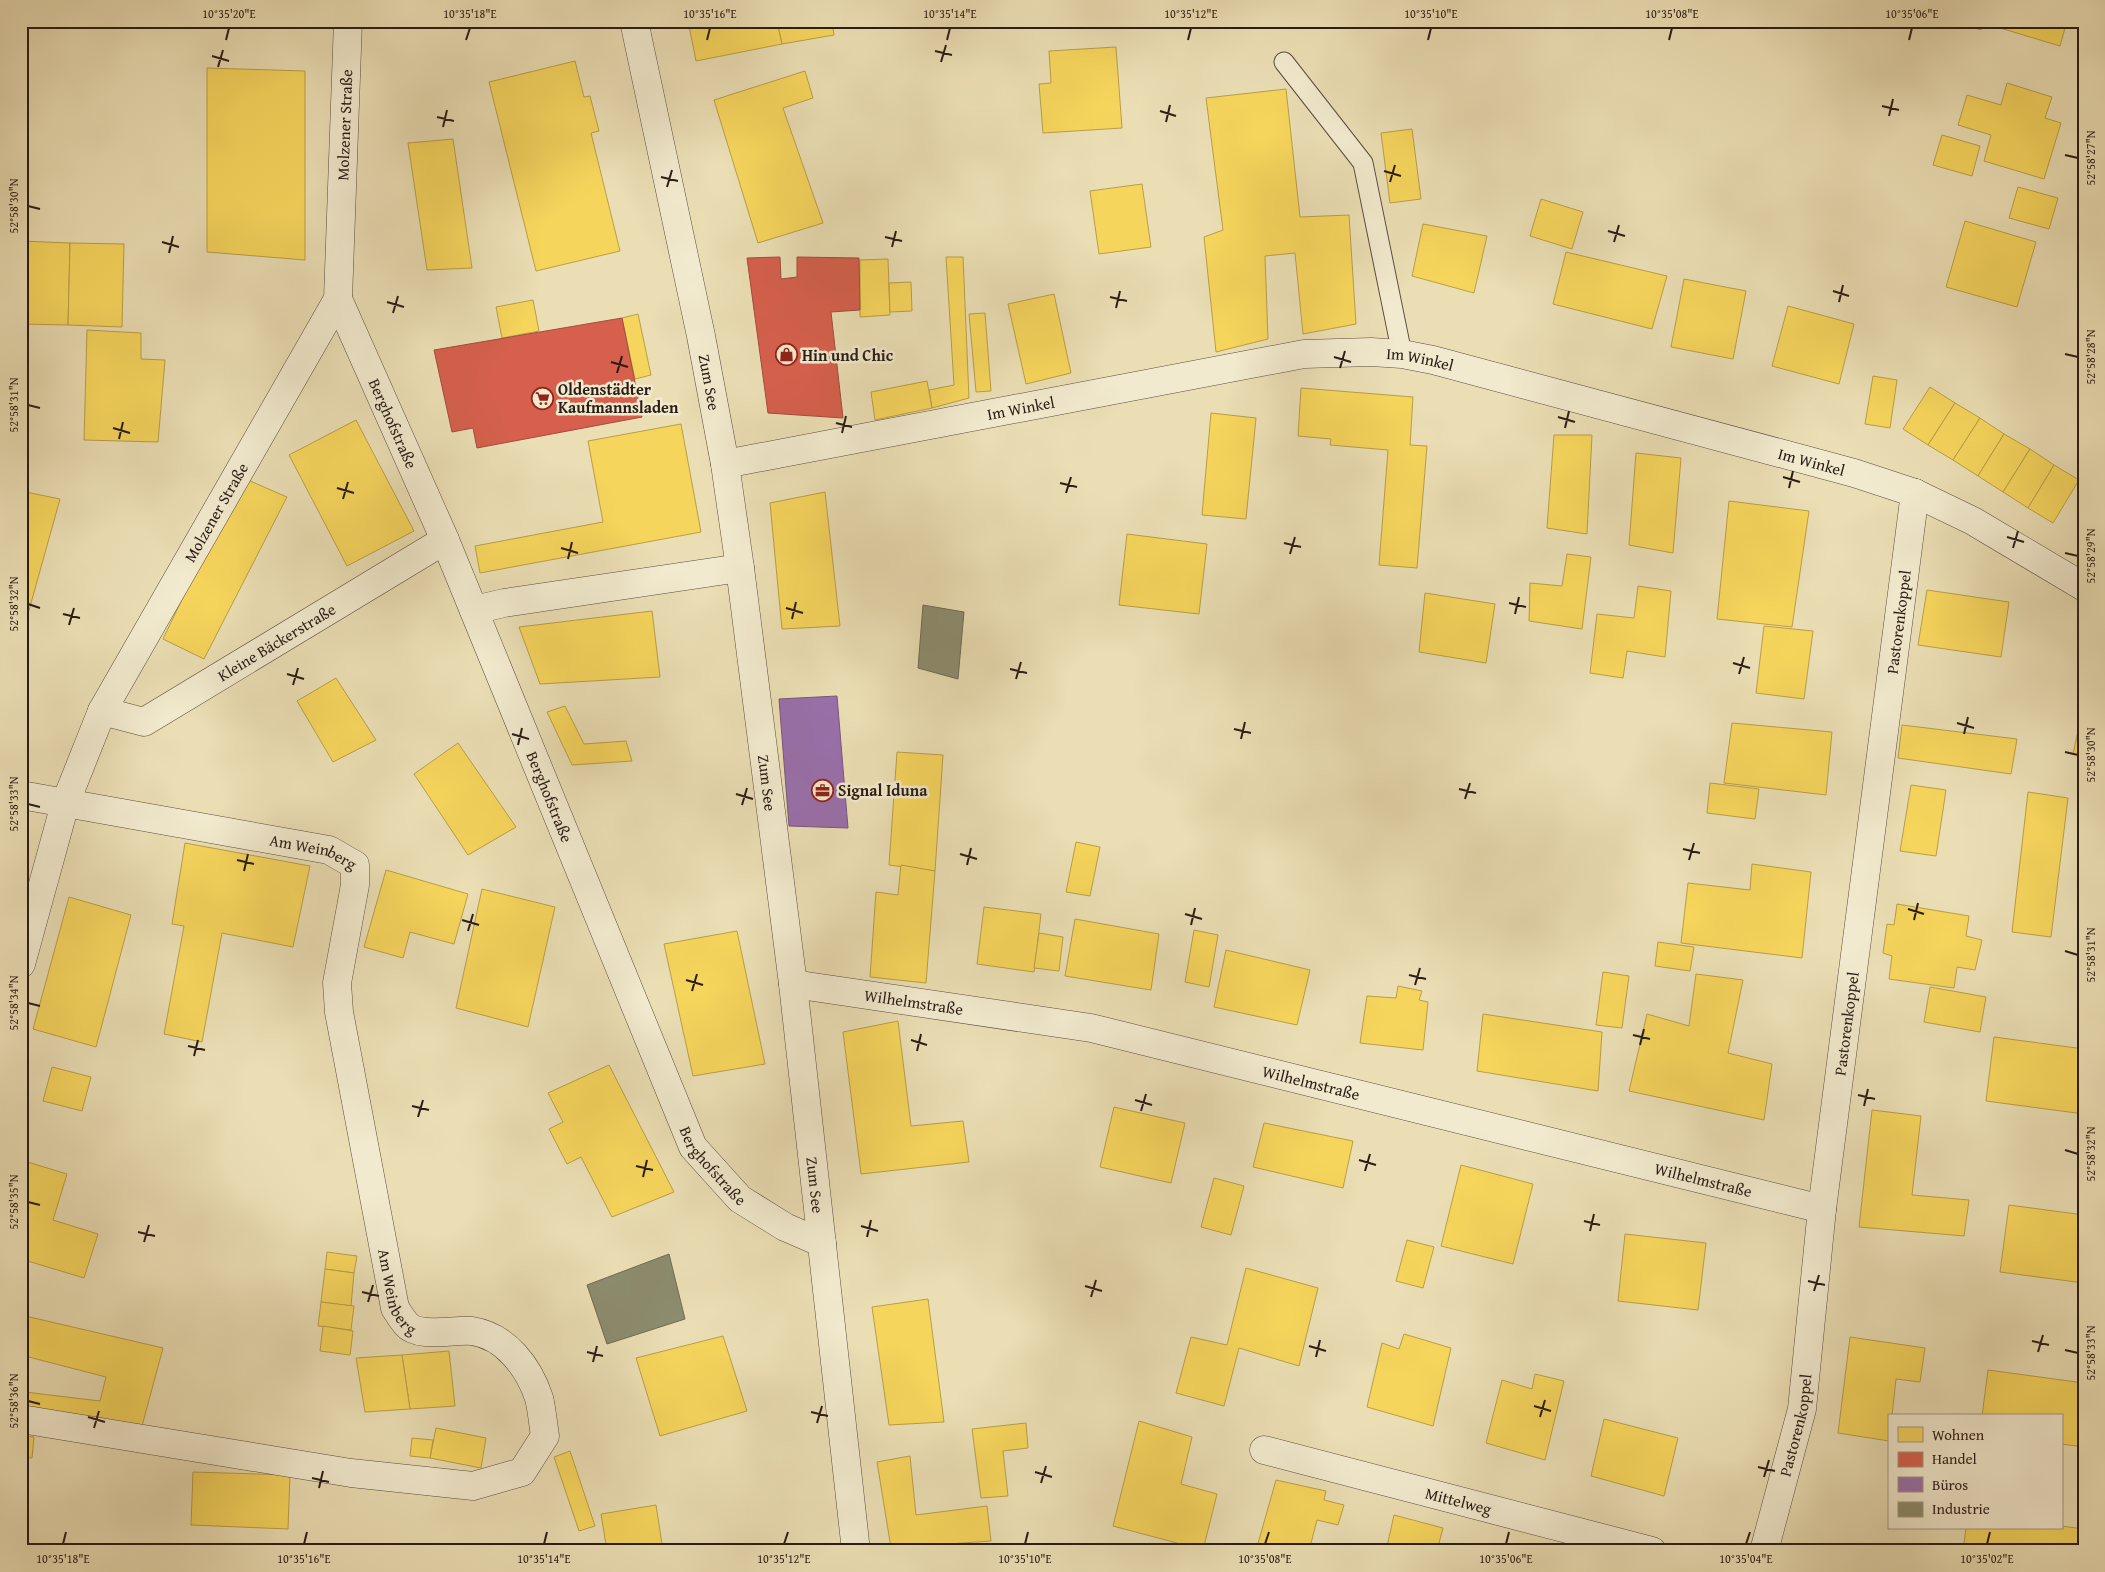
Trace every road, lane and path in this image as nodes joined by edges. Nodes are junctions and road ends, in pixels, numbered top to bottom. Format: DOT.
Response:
graph roads {
  1 [pos="348,21"];
  2 [pos="634,21"];
  3 [pos="1284,62"];
  4 [pos="338,299"];
  5 [pos="1402,354"];
  6 [pos="725,464"];
  7 [pos="1915,493"];
  8 [pos="445,540"];
  9 [pos="740,568"];
  10 [pos="2084,587"];
  11 [pos="474,610"];
  12 [pos="102,711"];
  13 [pos="21,795"];
  14 [pos="65,804"];
  15 [pos="21,964"];
  16 [pos="793,984"];
  17 [pos="1822,1209"];
  18 [pos="822,1244"];
  19 [pos="21,1419"];
  20 [pos="1264,1450"];
  21 [pos="856,1551"];
  22 [pos="1652,1551"];
  23 [pos="1764,1551"];
  1 -- 4 [label="street, Molzener Straße"];
  2 -- 6 [label="street, Zum See"];
  3 -- 5 [label="lane"];
  4 -- 8 [label="street, Berghofstraße"];
  4 -- 12 [label="street, Molzener Straße"];
  5 -- 6 [label="street, Im Winkel"];
  5 -- 7 [label="street, Im Winkel"];
  6 -- 9 [label="street, Zum See"];
  7 -- 10 [label="street, Im Winkel"];
  7 -- 17 [label="street, Pastorenkoppel"];
  8 -- 11 [label="street, Berghofstraße"];
  8 -- 12 [label="street, Kleine Bäckerstraße"];
  9 -- 11 [label="street"];
  9 -- 16 [label="street, Zum See"];
  11 -- 18 [label="street, Berghofstraße"];
  12 -- 14 [label="street, Molzener Straße"];
  13 -- 14 [label="street"];
  14 -- 15 [label="street, Molzener Straße"];
  14 -- 19 [label="street, Am Weinberg"];
  16 -- 17 [label="street, Wilhelmstraße"];
  16 -- 18 [label="street, Zum See"];
  17 -- 23 [label="street, Pastorenkoppel"];
  18 -- 21 [label="street, Zum See"];
  20 -- 22 [label="street, Mittelweg"];
}
